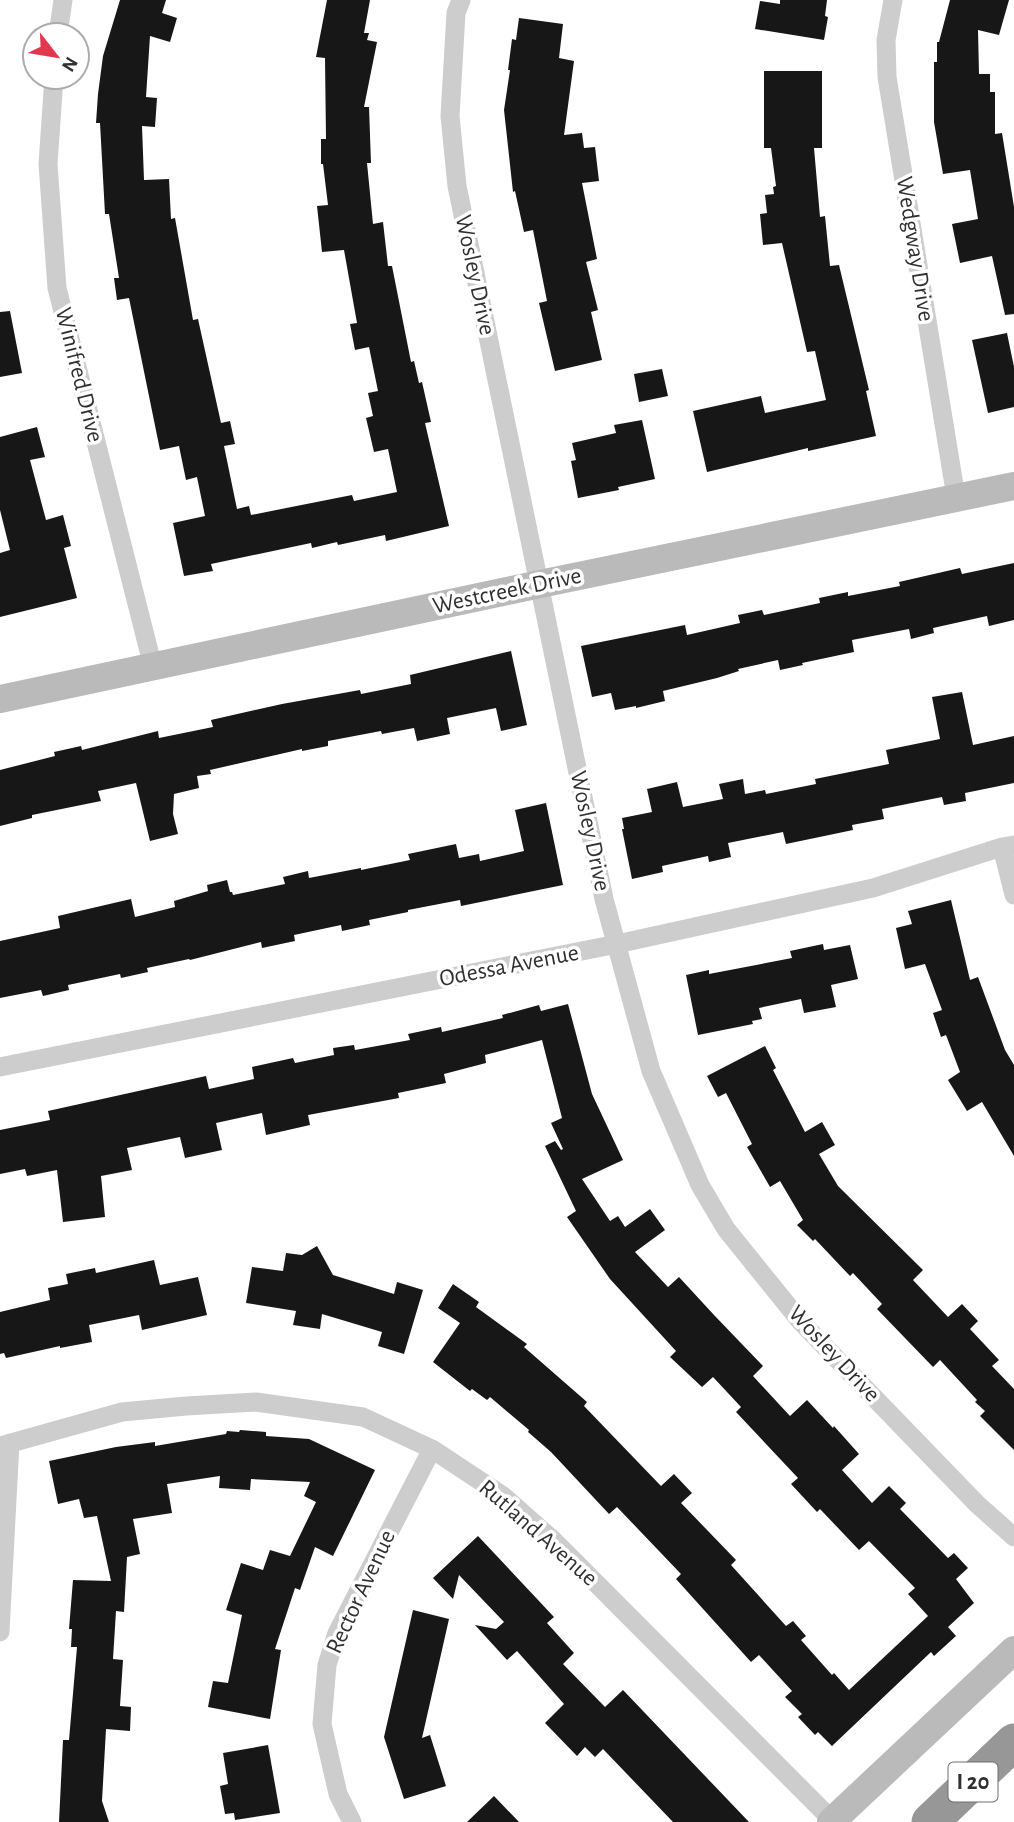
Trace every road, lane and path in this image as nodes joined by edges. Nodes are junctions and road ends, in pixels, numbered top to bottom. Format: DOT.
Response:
graph roads {
  1 [pos="64,0"];
  2 [pos="461,0"];
  3 [pos="893,0"];
  4 [pos="60,21"];
  5 [pos="53,91"];
  6 [pos="1014,486"];
  7 [pos="956,497"];
  8 [pos="540,584"];
  9 [pos="153,667"];
  10 [pos="0,699"];
  11 [pos="1008,846"];
  12 [pos="1014,895"];
  13 [pos="617,944"];
  14 [pos="0,1067"];
  15 [pos="5,1444"];
  16 [pos="432,1449"];
  17 [pos="1014,1538"];
  18 [pos="0,1632"];
  19 [pos="1014,1650"];
  20 [pos="1014,1742"];
  21 [pos="832,1821"];
  22 [pos="352,1822"];
  23 [pos="930,1822"];
  1 -- 4 [label="street"];
  2 -- 8 [label="street, Wosley Drive"];
  3 -- 7 [label="street, Wedgway Drive"];
  5 -- 9 [label="street, Winifred Drive"];
  6 -- 7 [label="street, Westcreek Drive"];
  7 -- 8 [label="street, Westcreek Drive"];
  8 -- 9 [label="street, Westcreek Drive"];
  8 -- 13 [label="street, Wosley Drive"];
  9 -- 10 [label="street, Westcreek Drive"];
  11 -- 12 [label="street"];
  11 -- 13 [label="street, Odessa Avenue"];
  13 -- 14 [label="street, Odessa Avenue"];
  13 -- 17 [label="street, Wosley Drive"];
  15 -- 16 [label="street, Rutland Avenue"];
  15 -- 18 [label="street"];
  16 -- 21 [label="street, Rutland Avenue"];
  16 -- 22 [label="street, Rector Avenue"];
  19 -- 21 [label="street"];
  20 -- 23 [label="highway, I 20"];
}
